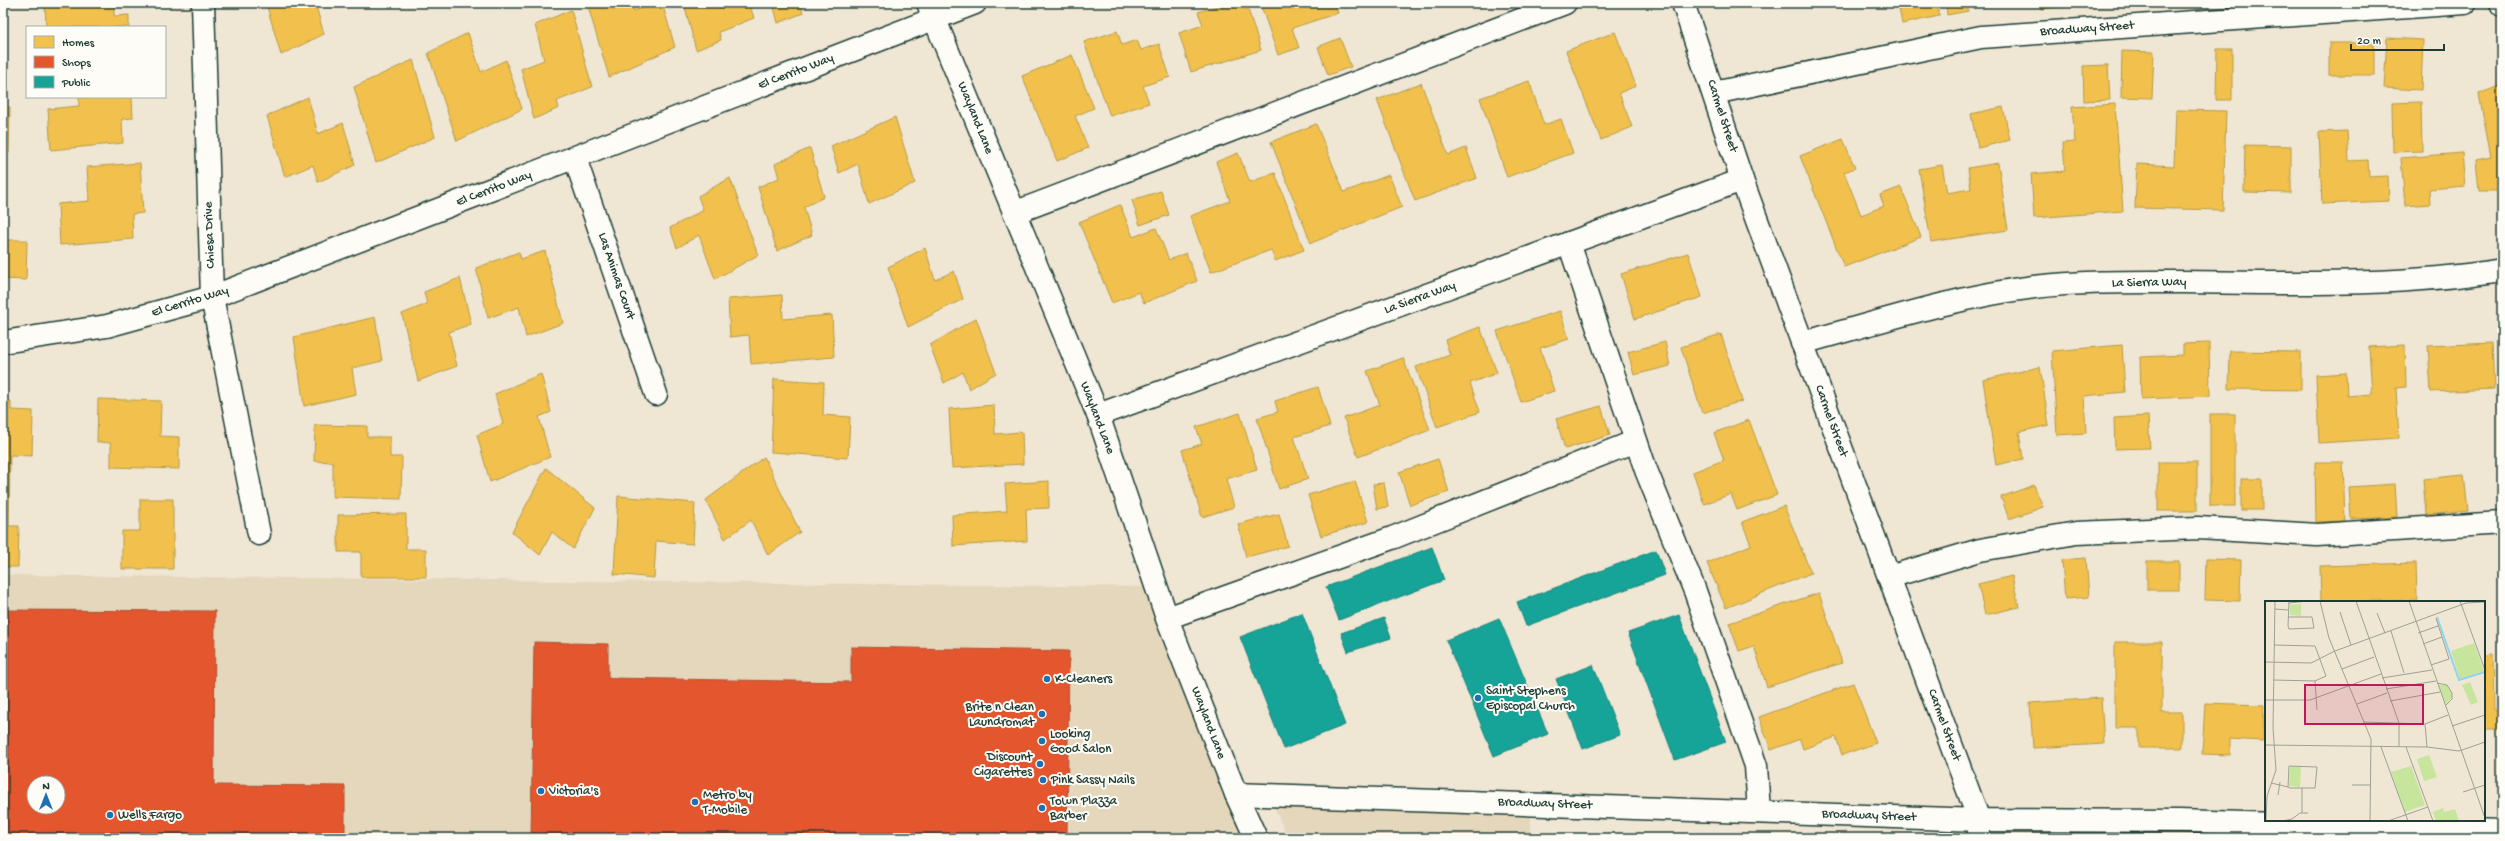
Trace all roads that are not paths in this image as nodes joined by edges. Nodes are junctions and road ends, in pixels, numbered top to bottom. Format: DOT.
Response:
graph roads {
  1 [pos="203,3"];
  2 [pos="975,3"];
  3 [pos="1565,3"];
  4 [pos="1683,3"];
  5 [pos="2466,3"];
  6 [pos="931,10"];
  7 [pos="1714,93"];
  8 [pos="575,158"];
  9 [pos="1742,180"];
  10 [pos="1014,213"];
  11 [pos="1569,243"];
  12 [pos="2502,270"];
  13 [pos="212,297"];
  14 [pos="3,342"];
  15 [pos="1802,343"];
  16 [pos="656,394"];
  17 [pos="1098,415"];
  18 [pos="1636,441"];
  19 [pos="2502,523"];
  20 [pos="259,534"];
  21 [pos="1889,577"];
  22 [pos="1167,618"];
  23 [pos="1236,794"];
  24 [pos="1759,812"];
  25 [pos="1979,829"];
  26 [pos="2502,832"];
  27 [pos="1256,838"];
  1 -- 13 [label="street, Chiesa Drive"];
  2 -- 6 [label="street, El Cerrito Way"];
  3 -- 10 [label="street"];
  4 -- 7 [label="street, Carmel Street"];
  5 -- 7 [label="street, Broadway Street"];
  6 -- 8 [label="street, El Cerrito Way"];
  6 -- 10 [label="street, Wayland Lane"];
  7 -- 9 [label="street, Carmel Street"];
  8 -- 13 [label="street, El Cerrito Way"];
  8 -- 16 [label="street, Las Animas Court"];
  9 -- 11 [label="street, La Sierra Way"];
  9 -- 15 [label="street, Carmel Street"];
  10 -- 17 [label="street, Wayland Lane"];
  11 -- 17 [label="street, La Sierra Way"];
  11 -- 18 [label="street"];
  12 -- 15 [label="street, La Sierra Way"];
  13 -- 14 [label="street, El Cerrito Way"];
  13 -- 20 [label="street, Chiesa Drive"];
  15 -- 21 [label="street, Carmel Street"];
  17 -- 22 [label="street, Wayland Lane"];
  18 -- 22 [label="street"];
  18 -- 24 [label="street"];
  19 -- 21 [label="street"];
  21 -- 25 [label="street, Carmel Street"];
  22 -- 23 [label="street, Wayland Lane"];
  23 -- 24 [label="street, Broadway Street"];
  23 -- 27 [label="street, Wayland Lane"];
  24 -- 25 [label="street, Broadway Street"];
  25 -- 26 [label="street, Broadway Street"];
}
